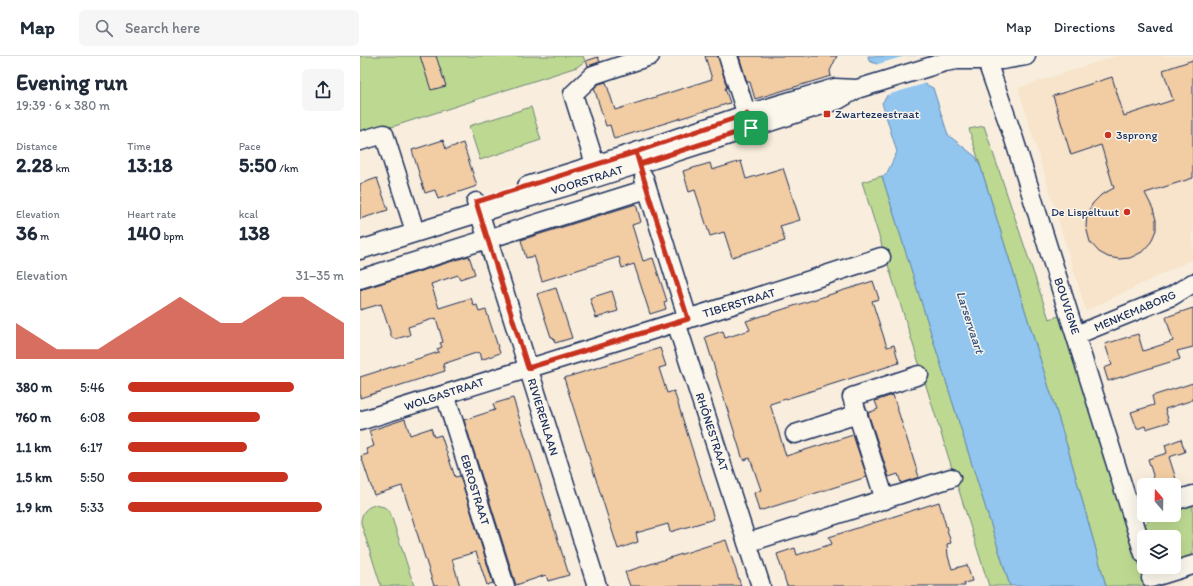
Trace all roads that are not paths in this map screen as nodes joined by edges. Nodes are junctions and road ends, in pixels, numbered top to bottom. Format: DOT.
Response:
graph roads {
  1 [pos="650,56"];
  2 [pos="728,56"];
  3 [pos="1026,56"];
  4 [pos="986,60"];
  5 [pos="749,121"];
  6 [pos="360,141"];
  7 [pos="638,158"];
  8 [pos="595,164"];
  9 [pos="647,189"];
  10 [pos="478,208"];
  11 [pos="412,222"];
  12 [pos="360,238"];
  13 [pos="488,240"];
  14 [pos="360,250"];
  15 [pos="881,257"];
  16 [pos="360,279"];
  17 [pos="1193,283"];
  18 [pos="682,320"];
  19 [pos="1076,335"];
  20 [pos="528,368"];
  21 [pos="919,375"];
  22 [pos="445,394"];
  23 [pos="858,414"];
  24 [pos="360,421"];
  25 [pos="795,434"];
  26 [pos="951,478"];
  27 [pos="1193,495"];
  28 [pos="1181,499"];
  29 [pos="885,500"];
  30 [pos="1137,509"];
  31 [pos="747,543"];
  32 [pos="1193,565"];
  33 [pos="1151,577"];
  34 [pos="505,586"];
  35 [pos="597,586"];
  36 [pos="761,586"];
  1 -- 8 [label="street"];
  2 -- 5 [label="street"];
  3 -- 4 [label="street, VOORSTRAAT"];
  4 -- 5 [label="street, VOORSTRAAT"];
  4 -- 19 [label="street, BOUVIGNE"];
  5 -- 7 [label="street, VOORSTRAAT"];
  6 -- 11 [label="street"];
  7 -- 8 [label="street, VOORSTRAAT"];
  7 -- 9 [label="street, RHÔNESTRAAT"];
  7 -- 10 [label="street, VOORSTRAAT"];
  8 -- 10 [label="street, VOORSTRAAT"];
  9 -- 13 [label="street"];
  9 -- 18 [label="street, RHÔNESTRAAT"];
  10 -- 11 [label="street, VOORSTRAAT"];
  10 -- 13 [label="street, RIVIERENLAAN"];
  10 -- 14 [label="street, VOORSTRAAT"];
  11 -- 12 [label="street, VOORSTRAAT"];
  13 -- 16 [label="street"];
  13 -- 20 [label="street, RIVIERENLAAN"];
  15 -- 18 [label="street, TIBERSTRAAT"];
  17 -- 19 [label="street, MENKEMABORG"];
  18 -- 20 [label="street, TIBERSTRAAT"];
  18 -- 31 [label="street, RHÔNESTRAAT"];
  19 -- 30 [label="street, BOUVIGNE"];
  20 -- 22 [label="street, WOLGASTRAAT"];
  20 -- 35 [label="street, RIVIERENLAAN"];
  21 -- 23 [label="street"];
  22 -- 24 [label="street, WOLGASTRAAT"];
  22 -- 34 [label="street, EBROSTRAAT"];
  23 -- 25 [label="street"];
  23 -- 29 [label="street"];
  26 -- 29 [label="street"];
  27 -- 28 [label="street"];
  29 -- 31 [label="street"];
  31 -- 36 [label="street, RHÔNESTRAAT"];
  32 -- 33 [label="street"];
}
